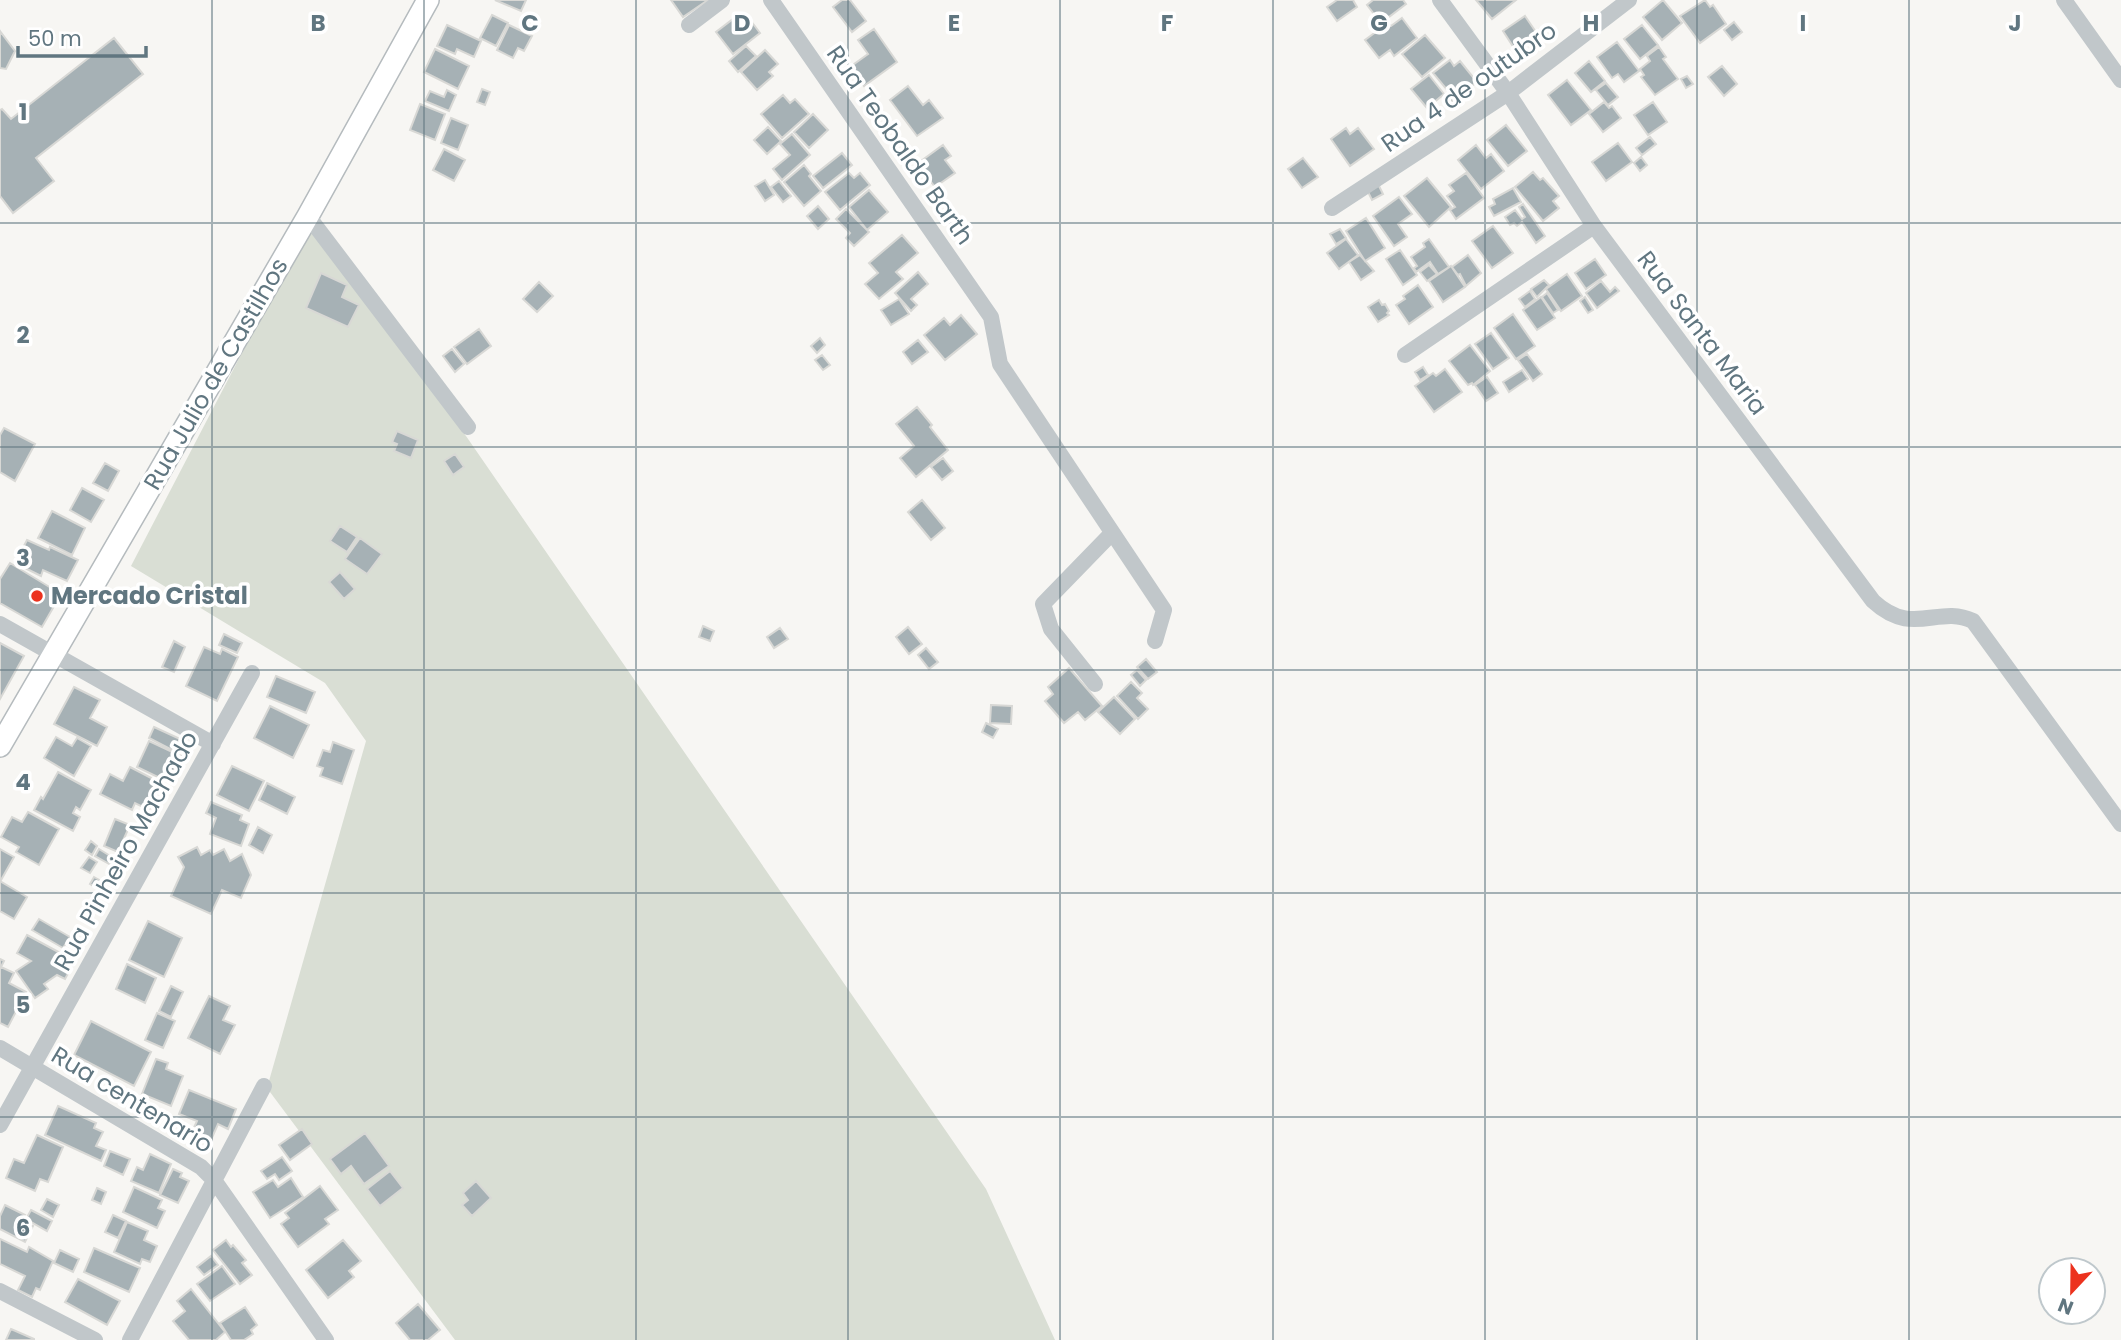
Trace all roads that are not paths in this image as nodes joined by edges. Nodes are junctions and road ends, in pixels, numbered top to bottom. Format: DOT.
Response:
graph roads {
  1 [pos="428,0"];
  2 [pos="722,0"];
  3 [pos="771,0"];
  4 [pos="1440,0"];
  5 [pos="1629,0"];
  6 [pos="2064,0"];
  7 [pos="689,25"];
  8 [pos="2121,80"];
  9 [pos="1508,93"];
  10 [pos="1332,208"];
  11 [pos="308,216"];
  12 [pos="1594,226"];
  13 [pos="1405,355"];
  14 [pos="468,427"];
  15 [pos="1112,533"];
  16 [pos="0,624"];
  17 [pos="1154,640"];
  18 [pos="54,654"];
  19 [pos="252,673"];
  20 [pos="1095,684"];
  21 [pos="213,744"];
  22 [pos="0,746"];
  23 [pos="2121,824"];
  24 [pos="0,1048"];
  25 [pos="32,1066"];
  26 [pos="264,1086"];
  27 [pos="0,1125"];
  28 [pos="214,1180"];
  29 [pos="0,1291"];
  30 [pos="95,1340"];
  31 [pos="130,1340"];
  32 [pos="326,1340"];
  1 -- 11 [label="main road, Rua Julio de Castilhos"];
  2 -- 7 [label="street"];
  3 -- 15 [label="street, Rua Teobaldo Barth"];
  4 -- 9 [label="street, Rua Santa Maria"];
  5 -- 9 [label="street, Rua 4 de outubro"];
  6 -- 8 [label="street"];
  9 -- 10 [label="street, Rua 4 de outubro"];
  9 -- 12 [label="street, Rua Santa Maria"];
  11 -- 14 [label="street"];
  11 -- 18 [label="main road, Rua Julio de Castilhos"];
  12 -- 13 [label="street"];
  12 -- 23 [label="street, Rua Santa Maria"];
  15 -- 17 [label="street"];
  15 -- 20 [label="street"];
  16 -- 18 [label="street"];
  18 -- 21 [label="street"];
  18 -- 22 [label="main road, Rua Julio de Castilhos"];
  19 -- 21 [label="street, Rua Pinheiro Machado"];
  21 -- 25 [label="street, Rua Pinheiro Machado"];
  24 -- 25 [label="street, Rua centenario"];
  25 -- 27 [label="street, Rua Pinheiro Machado"];
  25 -- 28 [label="street, Rua centenario"];
  26 -- 28 [label="street"];
  28 -- 31 [label="street"];
  28 -- 32 [label="street, Rua centenario"];
  29 -- 30 [label="street"];
}
